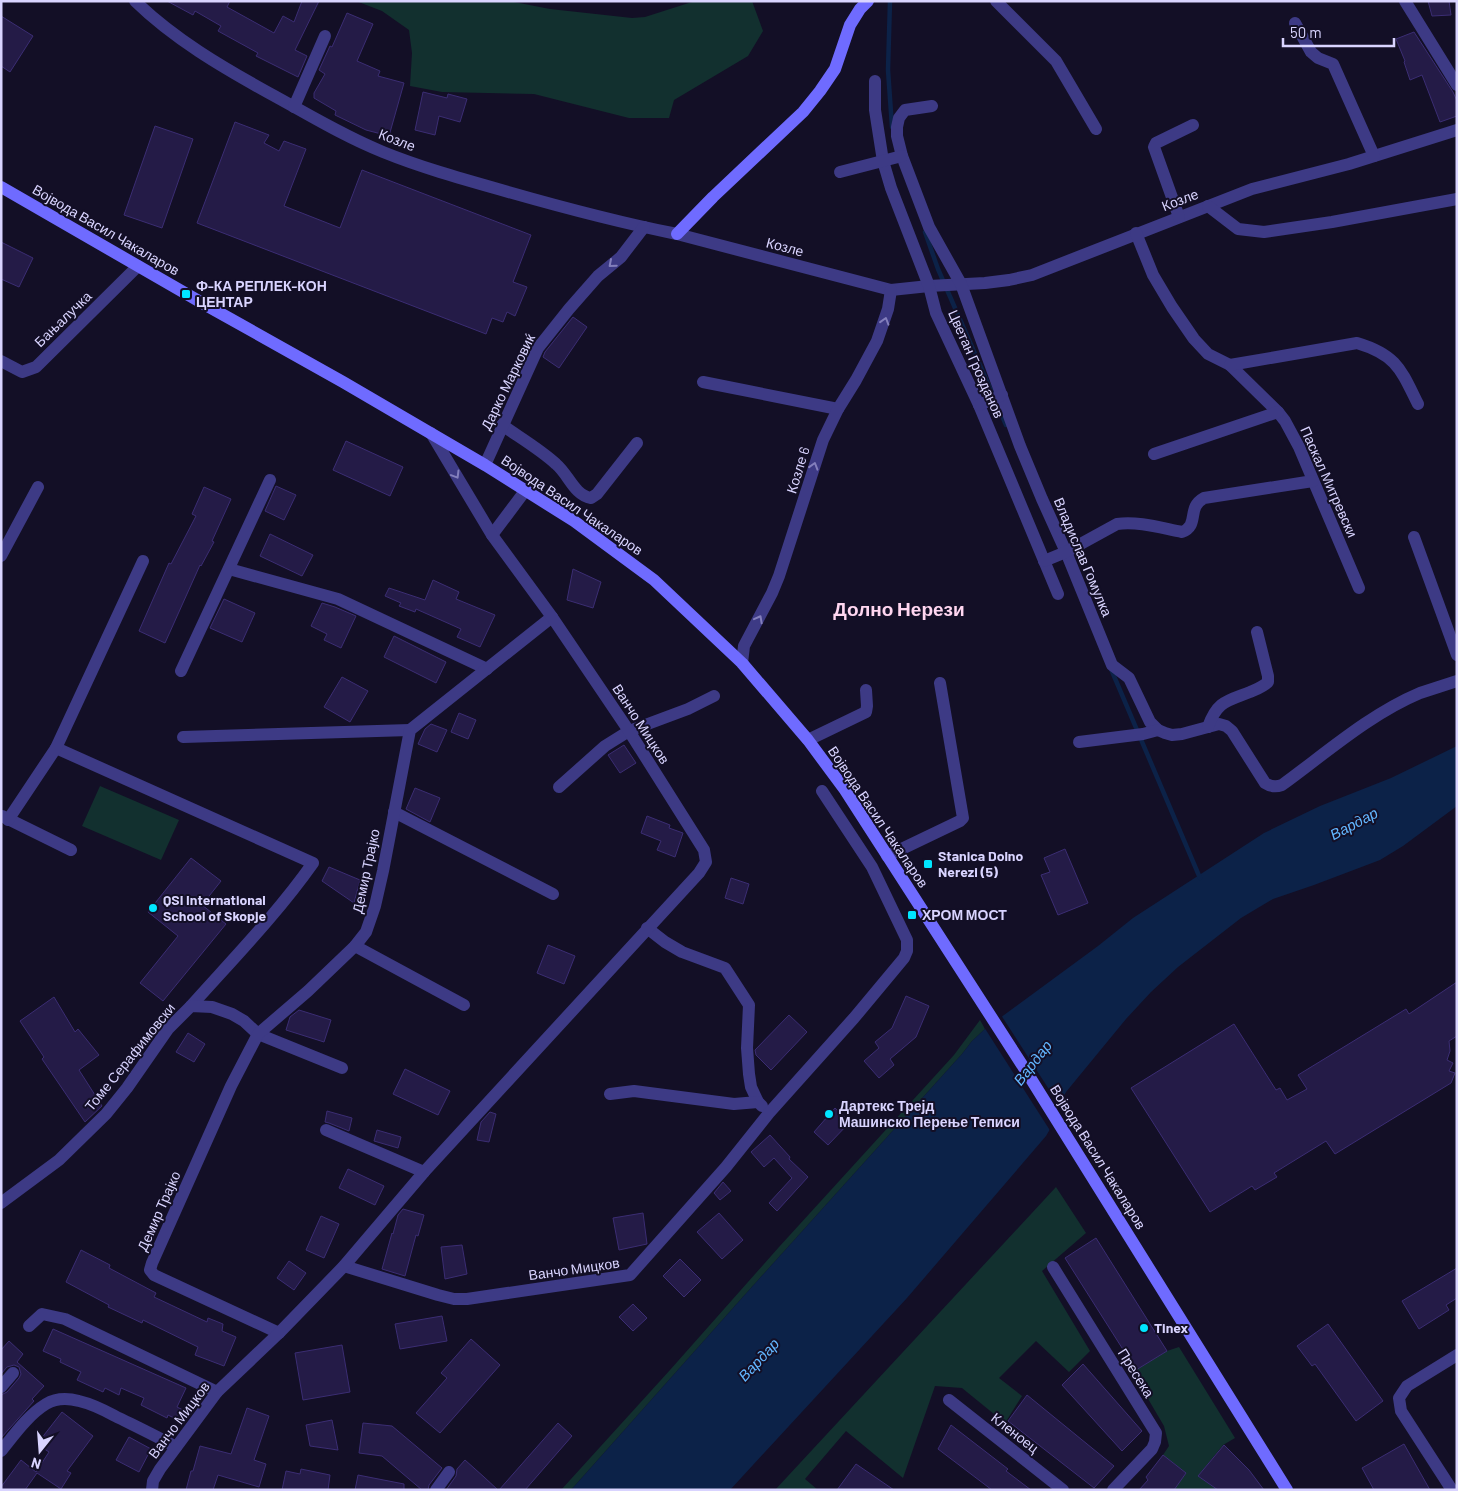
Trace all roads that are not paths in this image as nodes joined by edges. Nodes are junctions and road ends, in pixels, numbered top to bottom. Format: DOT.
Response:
graph roads {
  1 [pos="135,1"];
  2 [pos="868,1"];
  3 [pos="996,1"];
  4 [pos="1405,1"];
  5 [pos="1295,23"];
  6 [pos="325,36"];
  7 [pos="875,81"];
  8 [pos="1457,86"];
  9 [pos="294,106"];
  10 [pos="932,106"];
  11 [pos="1193,125"];
  12 [pos="1096,129"];
  13 [pos="1457,130"];
  14 [pos="902,156"];
  15 [pos="1374,156"];
  16 [pos="883,161"];
  17 [pos="840,172"];
  18 [pos="1,188"];
  19 [pos="1457,199"];
  20 [pos="1208,206"];
  21 [pos="1179,217"];
  22 [pos="644,227"];
  23 [pos="1136,233"];
  24 [pos="678,234"];
  25 [pos="138,266"];
  26 [pos="961,284"];
  27 [pos="929,286"];
  28 [pos="891,290"];
  29 [pos="1,362"];
  30 [pos="1230,365"];
  31 [pos="703,382"];
  32 [pos="1002,395"];
  33 [pos="1418,404"];
  34 [pos="979,405"];
  35 [pos="838,408"];
  36 [pos="1278,412"];
  37 [pos="502,425"];
  38 [pos="430,433"];
  39 [pos="636,443"];
  40 [pos="1154,454"];
  41 [pos="485,465"];
  42 [pos="270,480"];
  43 [pos="1313,481"];
  44 [pos="38,487"];
  45 [pos="525,491"];
  46 [pos="492,535"];
  47 [pos="1414,537"];
  48 [pos="1066,552"];
  49 [pos="1,556"];
  50 [pos="143,561"];
  51 [pos="1044,561"];
  52 [pos="229,569"];
  53 [pos="1359,588"];
  54 [pos="1058,594"];
  55 [pos="552,617"];
  56 [pos="1257,632"];
  57 [pos="1457,655"];
  58 [pos="742,663"];
  59 [pos="487,669"];
  60 [pos="181,671"];
  61 [pos="1457,681"];
  62 [pos="940,683"];
  63 [pos="866,690"];
  64 [pos="714,696"];
  65 [pos="1208,726"];
  66 [pos="410,730"];
  67 [pos="1158,730"];
  68 [pos="629,731"];
  69 [pos="182,737"];
  70 [pos="808,740"];
  71 [pos="1079,742"];
  72 [pos="56,748"];
  73 [pos="560,787"];
  74 [pos="822,792"];
  75 [pos="394,812"];
  76 [pos="5,818"];
  77 [pos="71,850"];
  78 [pos="887,856"];
  79 [pos="552,894"];
  80 [pos="647,928"];
  81 [pos="355,946"];
  82 [pos="464,1005"];
  83 [pos="191,1006"];
  84 [pos="258,1034"];
  85 [pos="342,1068"];
  86 [pos="610,1094"];
  87 [pos="758,1102"];
  88 [pos="769,1113"];
  89 [pos="326,1130"];
  90 [pos="424,1172"];
  91 [pos="1,1203"];
  92 [pos="344,1266"];
  93 [pos="1053,1267"];
  94 [pos="29,1326"];
  95 [pos="279,1333"];
  96 [pos="1457,1355"];
  97 [pos="13,1373"];
  98 [pos="1,1387"];
  99 [pos="217,1392"];
  100 [pos="949,1400"];
  101 [pos="176,1447"];
  102 [pos="1,1451"];
  103 [pos="449,1472"];
  104 [pos="152,1490"];
  105 [pos="436,1490"];
  106 [pos="1063,1490"];
  107 [pos="1114,1490"];
  108 [pos="1287,1490"];
  109 [pos="1452,1490"];
  1 -- 9 [label="street, Козле"];
  2 -- 24 [label="street"];
  3 -- 12 [label="street"];
  4 -- 8 [label="street"];
  5 -- 15 [label="street"];
  6 -- 9 [label="street"];
  7 -- 16 [label="street, Цветан Грозданов"];
  9 -- 22 [label="street, Козле"];
  10 -- 14 [label="street, Владислав Гомулка"];
  11 -- 21 [label="street"];
  13 -- 15 [label="street, Козле"];
  14 -- 16 [label="street"];
  14 -- 26 [label="street, Владислав Гомулка"];
  15 -- 20 [label="street, Козле"];
  16 -- 17 [label="street"];
  16 -- 27 [label="street, Цветан Грозданов"];
  18 -- 25 [label="street, Војвода Васил Чакаларов"];
  19 -- 20 [label="street"];
  20 -- 21 [label="street, Козле"];
  21 -- 23 [label="street, Козле"];
  22 -- 24 [label="street, Козле"];
  22 -- 37 [label="street, Дарко Марковиќ, one-way"];
  23 -- 26 [label="street, Козле"];
  23 -- 30 [label="street, Паскал Митревски"];
  24 -- 28 [label="street, Козле"];
  25 -- 29 [label="street, Бањалучка"];
  25 -- 38 [label="street, Војвода Васил Чакаларов"];
  26 -- 27 [label="street, Козле"];
  26 -- 32 [label="street, Владислав Гомулка"];
  27 -- 28 [label="street, Козле"];
  27 -- 34 [label="street, Цветан Грозданов"];
  35 -- 28 [label="street, Козле 6, one-way"];
  30 -- 33 [label="street"];
  30 -- 36 [label="street, Паскал Митревски"];
  31 -- 35 [label="street"];
  32 -- 34 [label="street"];
  32 -- 48 [label="street, Владислав Гомулка"];
  34 -- 51 [label="street, Цветан Грозданов"];
  58 -- 35 [label="street, Козле 6, one-way"];
  36 -- 40 [label="street"];
  36 -- 43 [label="street, Паскал Митревски"];
  37 -- 39 [label="street"];
  37 -- 41 [label="street, Дарко Марковиќ"];
  38 -- 41 [label="street, Војвода Васил Чакаларов"];
  38 -- 46 [label="street, Ванчо Мицков, one-way"];
  41 -- 45 [label="street, Војвода Васил Чакаларов"];
  42 -- 52 [label="street"];
  43 -- 48 [label="street"];
  43 -- 53 [label="street, Паскал Митревски"];
  44 -- 49 [label="street"];
  45 -- 46 [label="street"];
  45 -- 58 [label="street, Војвода Васил Чакаларов"];
  46 -- 55 [label="street, Ванчо Мицков"];
  47 -- 57 [label="street"];
  48 -- 51 [label="street"];
  48 -- 67 [label="street, Владислав Гомулка"];
  50 -- 72 [label="street"];
  51 -- 54 [label="street, Цветан Грозданов"];
  52 -- 59 [label="street"];
  52 -- 60 [label="street"];
  55 -- 59 [label="street"];
  55 -- 68 [label="street, Ванчо Мицков"];
  56 -- 65 [label="street"];
  58 -- 70 [label="street, Војвода Васил Чакаларов"];
  59 -- 66 [label="street"];
  61 -- 65 [label="street"];
  62 -- 78 [label="street"];
  63 -- 70 [label="street"];
  64 -- 68 [label="street"];
  65 -- 67 [label="street"];
  66 -- 69 [label="street"];
  66 -- 75 [label="street, Демир Трајко"];
  67 -- 71 [label="street"];
  68 -- 73 [label="street"];
  68 -- 80 [label="street, Ванчо Мицков"];
  70 -- 78 [label="street, Војвода Васил Чакаларов"];
  72 -- 76 [label="street"];
  72 -- 83 [label="street, Томе Серафимовски"];
  74 -- 88 [label="street, Ванчо Мицков"];
  75 -- 79 [label="street"];
  75 -- 81 [label="street, Демир Трајко"];
  76 -- 77 [label="street"];
  78 -- 108 [label="street, Војвода Васил Чакаларов"];
  80 -- 87 [label="street"];
  80 -- 90 [label="street, Ванчо Мицков"];
  81 -- 82 [label="street"];
  81 -- 84 [label="street, Демир Трајко"];
  83 -- 84 [label="street, Томе Серафимовски"];
  83 -- 91 [label="street, Томе Серафимовски"];
  84 -- 85 [label="street"];
  84 -- 95 [label="street, Демир Трајко"];
  86 -- 87 [label="street"];
  87 -- 88 [label="street"];
  88 -- 92 [label="street, Ванчо Мицков"];
  89 -- 90 [label="street"];
  90 -- 92 [label="street, Ванчо Мицков"];
  92 -- 95 [label="street, Ванчо Мицков"];
  93 -- 107 [label="street, Пресека"];
  94 -- 99 [label="street"];
  95 -- 99 [label="street, Ванчо Мицков"];
  96 -- 109 [label="street"];
  97 -- 98 [label="street"];
  99 -- 101 [label="street, Ванчо Мицков"];
  100 -- 106 [label="street, Кленоец"];
  101 -- 102 [label="street"];
  101 -- 104 [label="street, Ванчо Мицков"];
  103 -- 105 [label="street"];
}
